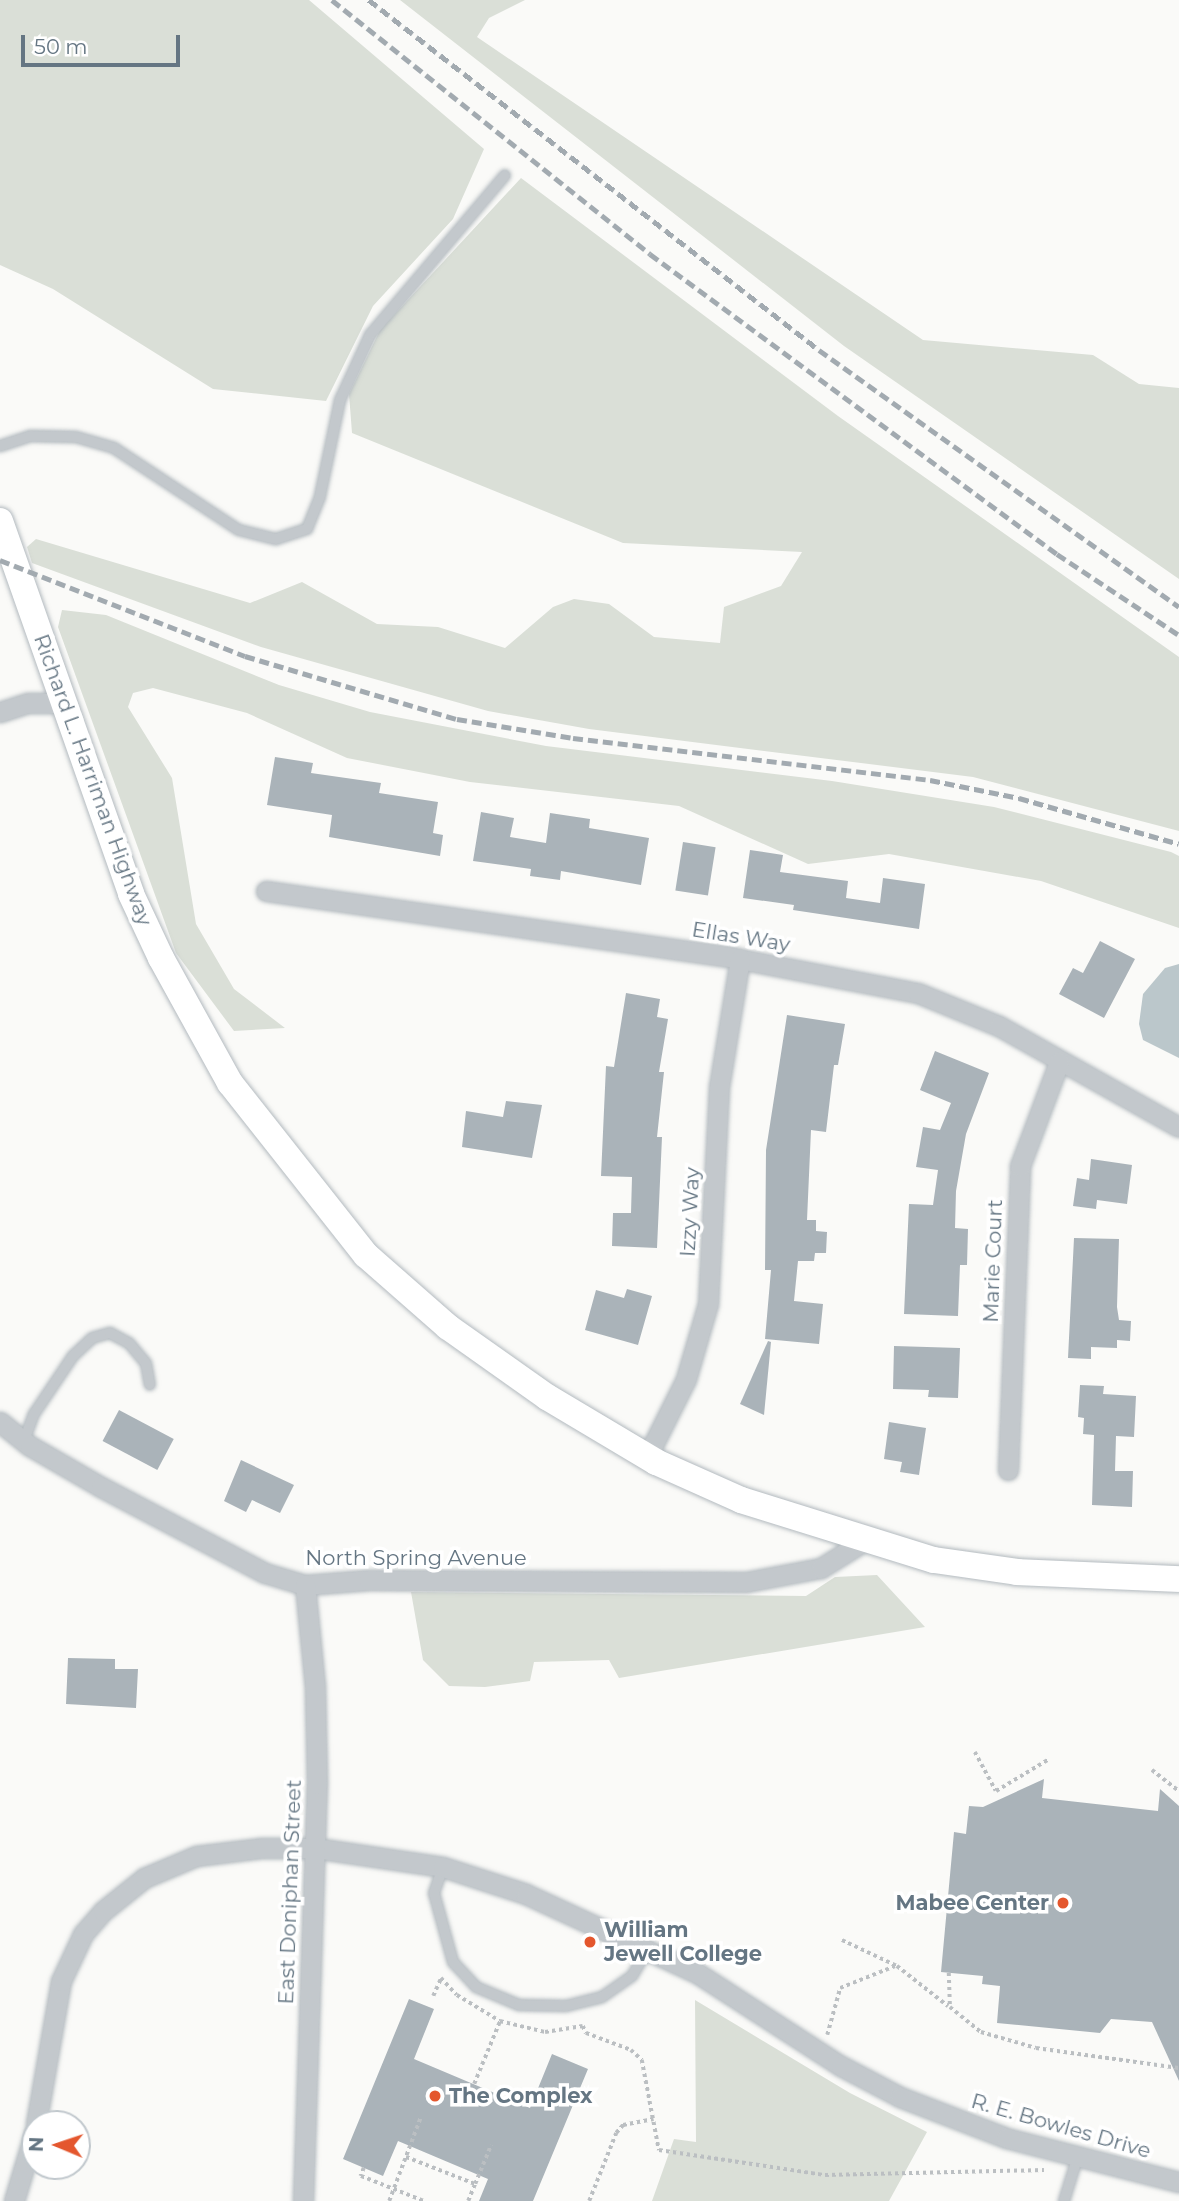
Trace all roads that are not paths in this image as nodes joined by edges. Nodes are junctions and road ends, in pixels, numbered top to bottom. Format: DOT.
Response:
graph roads {
  1 [pos="505,175"];
  2 [pos="0,446"];
  3 [pos="0,521"];
  4 [pos="64,703"];
  5 [pos="0,712"];
  6 [pos="266,891"];
  7 [pos="740,960"];
  8 [pos="1059,1062"];
  9 [pos="1179,1127"];
  10 [pos="150,1385"];
  11 [pos="0,1422"];
  12 [pos="24,1442"];
  13 [pos="647,1457"];
  14 [pos="1008,1470"];
  15 [pos="864,1541"];
  16 [pos="1179,1578"];
  17 [pos="305,1585"];
  18 [pos="315,1848"];
  19 [pos="443,1867"];
  20 [pos="649,1948"];
  21 [pos="38,2110"];
  22 [pos="1078,2156"];
  23 [pos="21,2178"];
  24 [pos="1179,2182"];
  25 [pos="14,2201"];
  26 [pos="303,2201"];
  27 [pos="1064,2201"];
  1 -- 2 [label="lane"];
  3 -- 4 [label="main road, Richard L. Harriman Highway"];
  4 -- 5 [label="street"];
  4 -- 13 [label="main road, Richard L. Harriman Highway"];
  6 -- 7 [label="street, Ellas Way"];
  7 -- 8 [label="street, Ellas Way"];
  7 -- 13 [label="street, Izzy Way"];
  8 -- 9 [label="street, Ellas Way"];
  8 -- 14 [label="street, Marie Court"];
  10 -- 12 [label="lane"];
  11 -- 12 [label="street, North Spring Avenue"];
  12 -- 17 [label="street, North Spring Avenue"];
  13 -- 15 [label="main road, Richard L. Harriman Highway"];
  15 -- 16 [label="main road, Richard L. Harriman Highway"];
  15 -- 17 [label="street, North Spring Avenue"];
  17 -- 18 [label="street, East Doniphan Street"];
  18 -- 19 [label="street, R. E. Bowles Drive"];
  18 -- 21 [label="street, R. E. Bowles Drive"];
  18 -- 26 [label="street, East Doniphan Street"];
  19 -- 20 [label="street, R. E. Bowles Drive"];
  19 -- 20 [label="lane"];
  20 -- 22 [label="street, R. E. Bowles Drive"];
  22 -- 24 [label="street, R. E. Bowles Drive"];
  22 -- 27 [label="lane"];
  23 -- 25 [label="street"];
}
